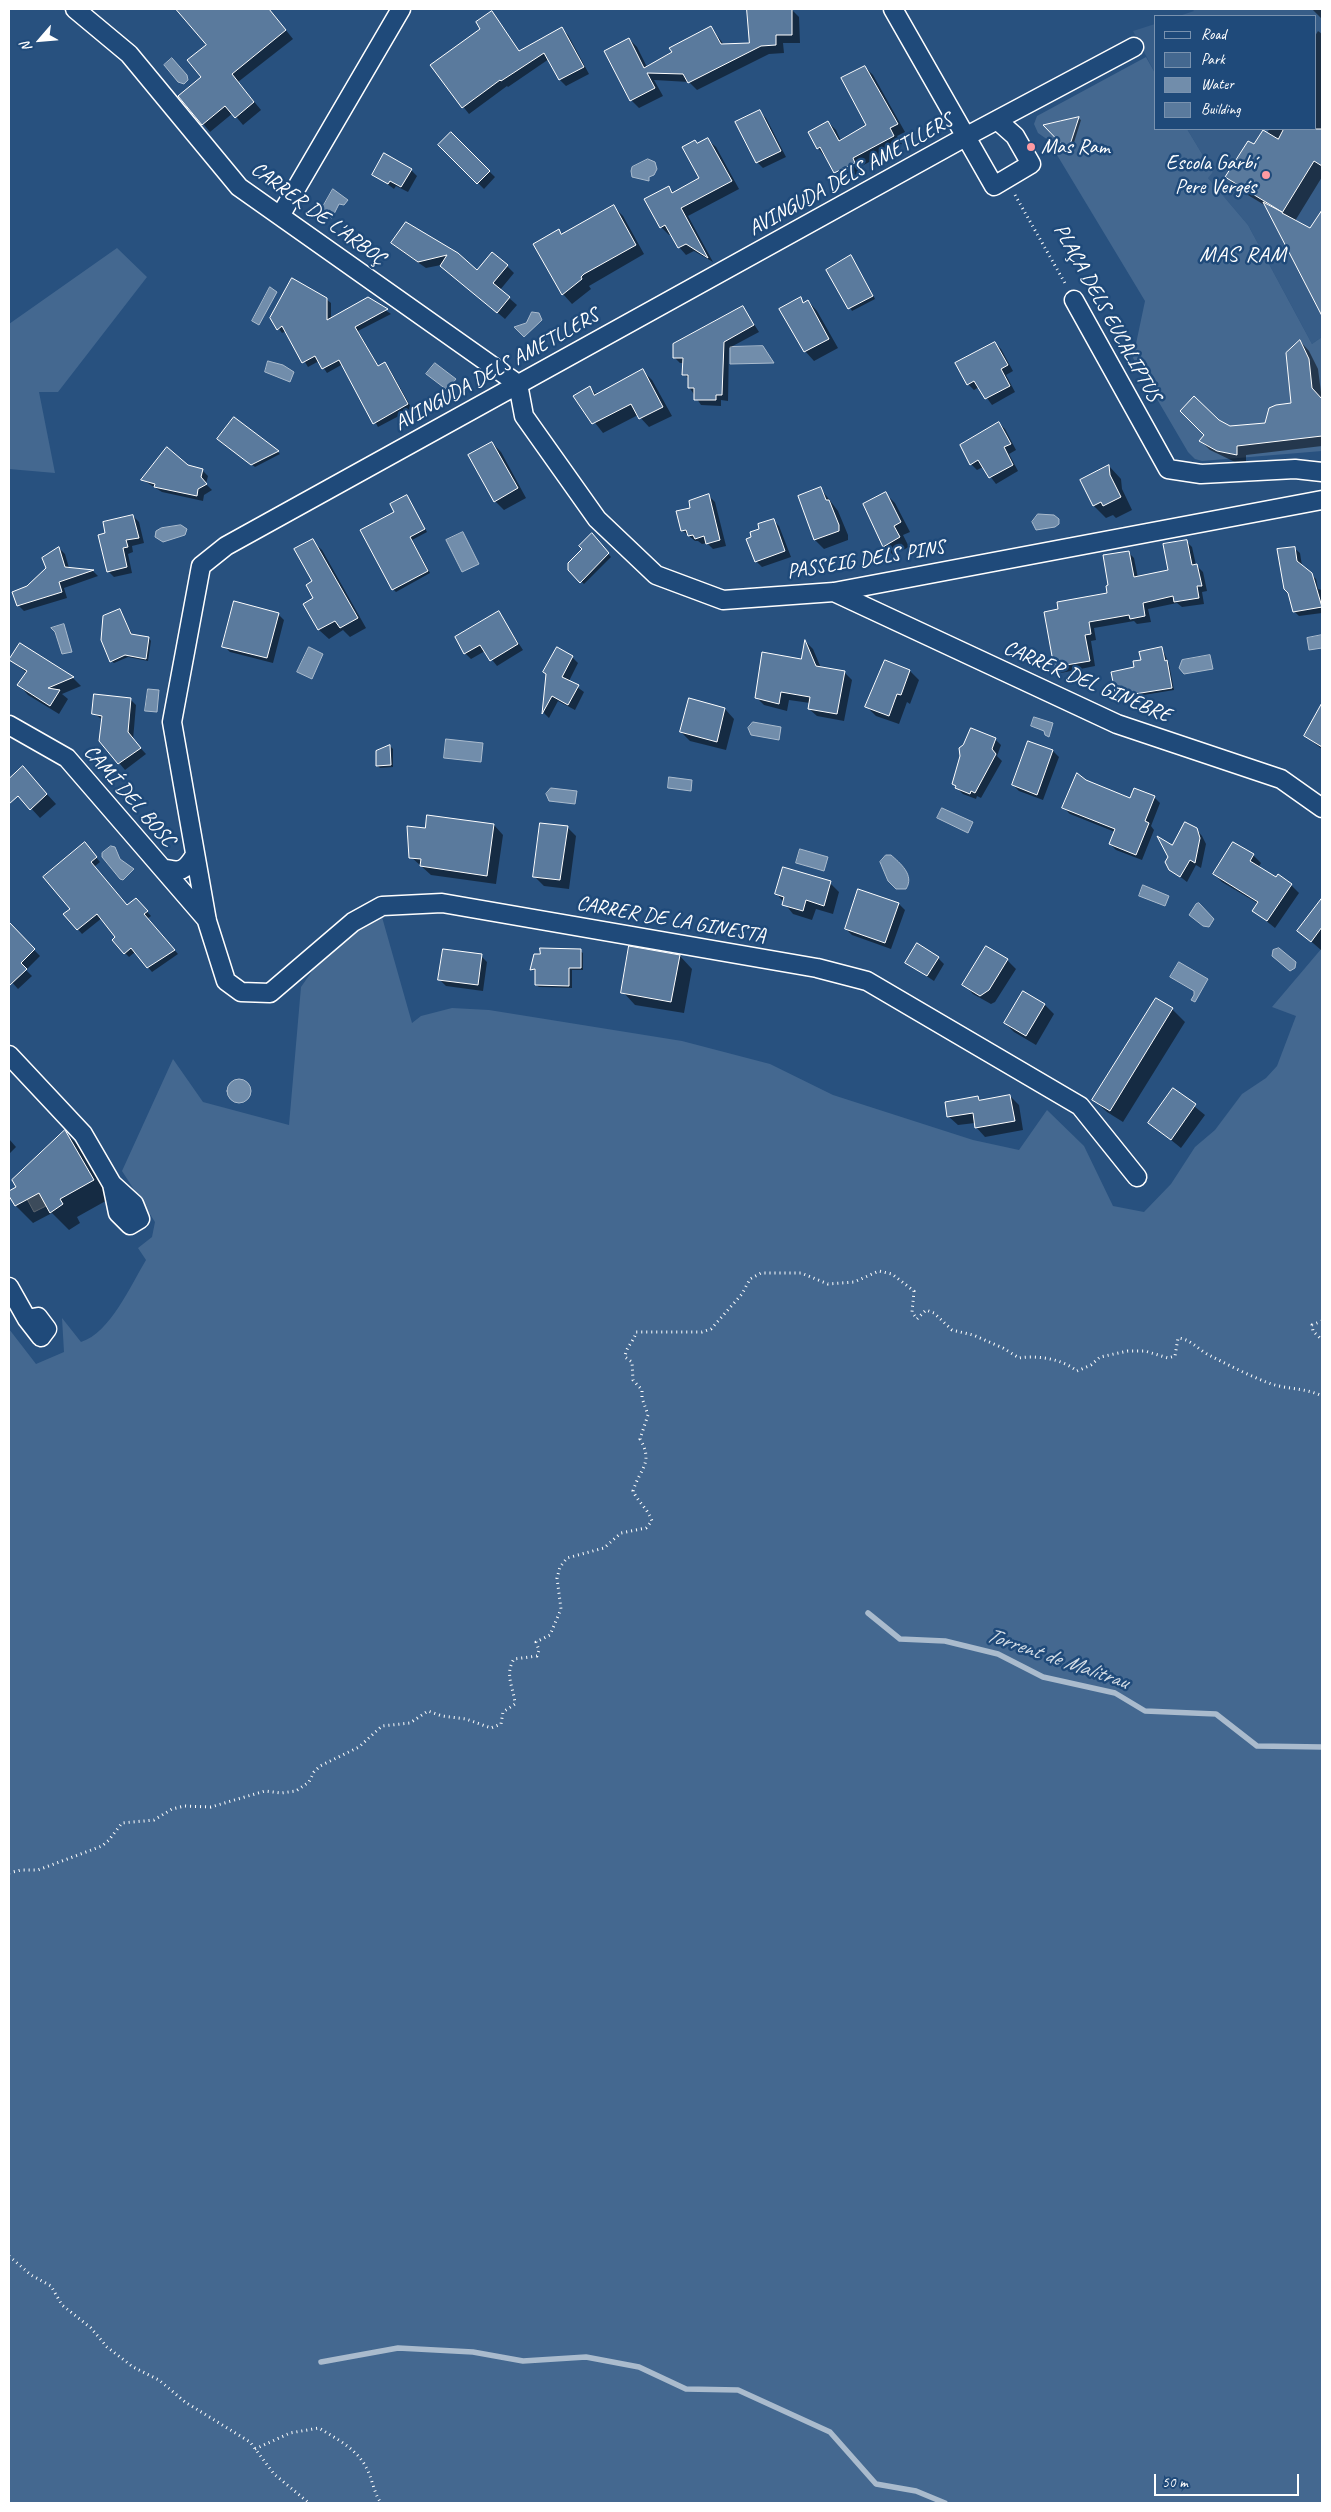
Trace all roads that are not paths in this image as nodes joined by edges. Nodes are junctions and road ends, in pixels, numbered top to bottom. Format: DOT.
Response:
graph roads {
  1 [pos="75,9"];
  2 [pos="401,9"];
  3 [pos="893,9"];
  4 [pos="1134,47"];
  5 [pos="997,120"];
  6 [pos="967,136"];
  7 [pos="280,216"];
  8 [pos="1074,300"];
  9 [pos="518,384"];
  10 [pos="1322,472"];
  11 [pos="1322,500"];
  12 [pos="834,592"];
  13 [pos="9,725"];
  14 [pos="1322,808"];
  15 [pos="196,855"];
  16 [pos="162,868"];
  17 [pos="207,921"];
  18 [pos="9,1055"];
  19 [pos="1137,1177"];
  20 [pos="112,1184"];
  21 [pos="9,1287"];
  22 [pos="27,1319"];
  1 -- 7 [label="street, CARRER DE L'ARBOÇ"];
  2 -- 7 [label="street"];
  3 -- 6 [label="street"];
  4 -- 5 [label="street, AVINGUDA DELS AMETLLERS"];
  5 -- 6 [label="street, AVINGUDA DELS AMETLLERS"];
  5 -- 6 [label="street"];
  6 -- 9 [label="street, AVINGUDA DELS AMETLLERS"];
  7 -- 9 [label="street, CARRER DE L'ARBOÇ"];
  8 -- 10 [label="street, PLAÇA DELS EUCALIPTUS"];
  9 -- 12 [label="street, PASSEIG DELS PINS"];
  9 -- 15 [label="street, AVINGUDA DELS AMETLLERS"];
  11 -- 12 [label="street, PASSEIG DELS PINS"];
  12 -- 14 [label="street, CARRER DEL GINEBRE"];
  13 -- 16 [label="street, CAMÍ DEL BOSC"];
  15 -- 16 [label="street, CAMÍ DEL BOSC"];
  15 -- 17 [label="street, AVINGUDA DELS AMETLLERS"];
  16 -- 17 [label="street, CAMÍ DEL BOSC"];
  17 -- 19 [label="street, CARRER DE LA GINESTA"];
  18 -- 20 [label="street"];
  21 -- 22 [label="street"];
}
